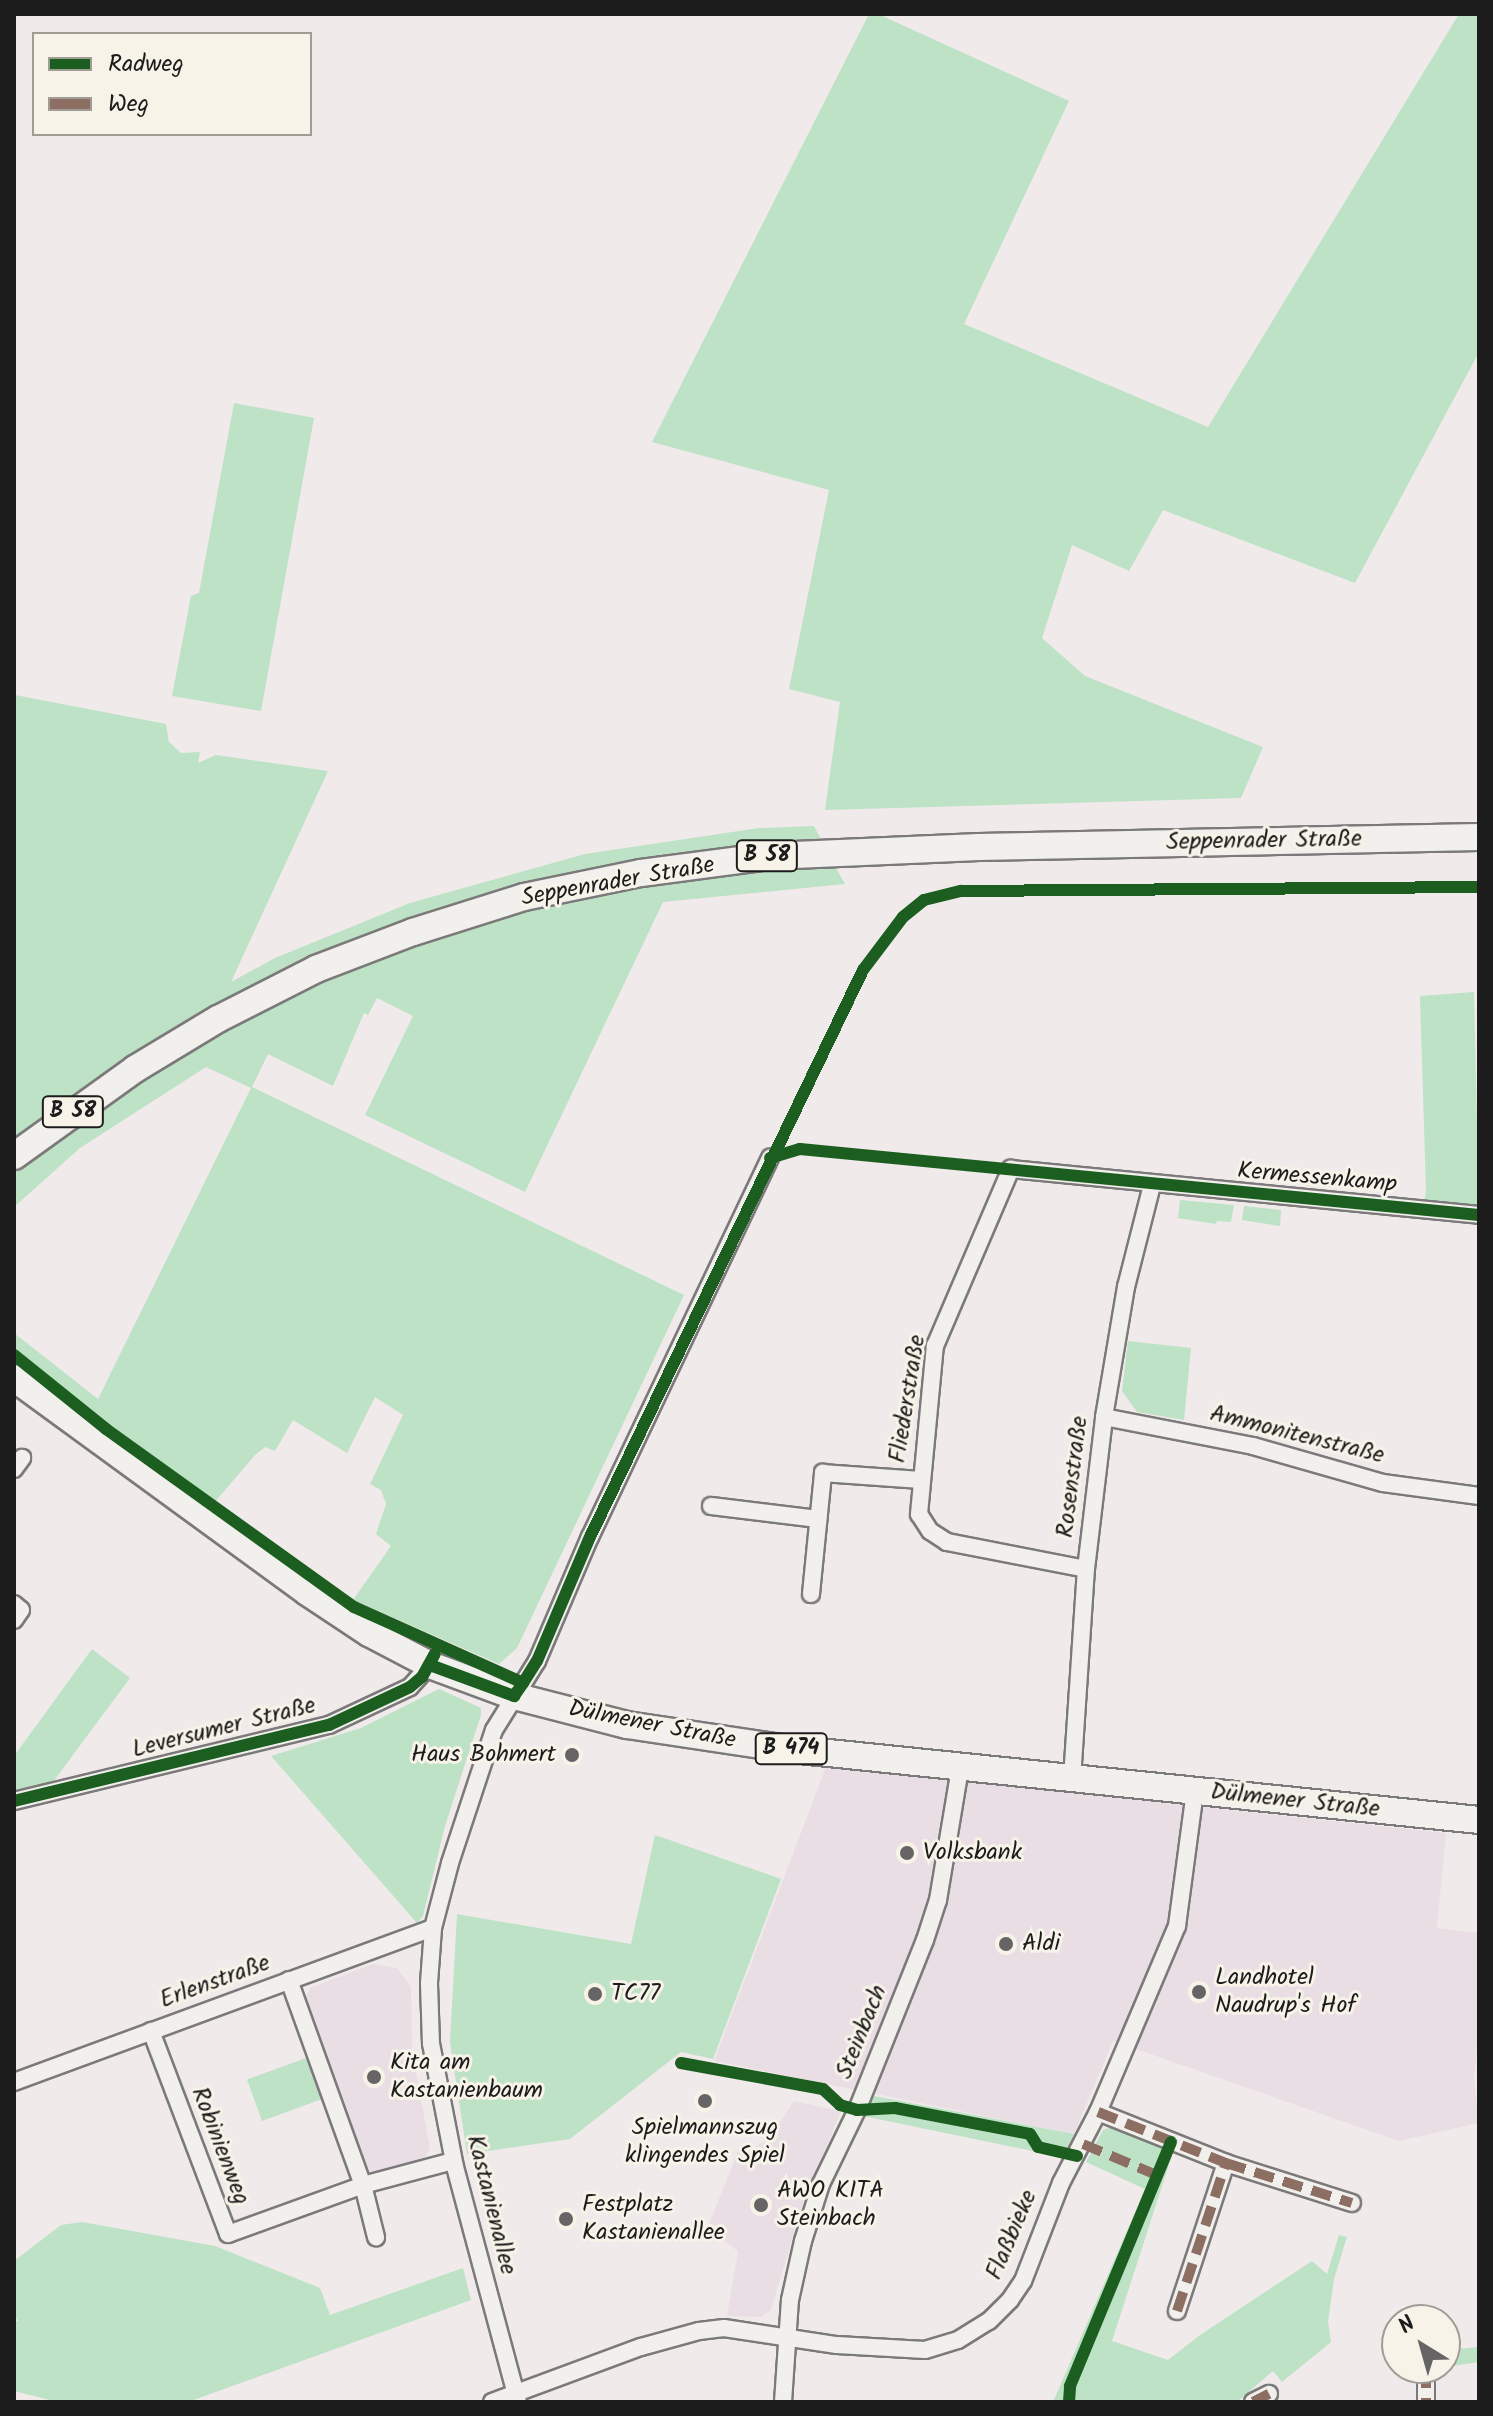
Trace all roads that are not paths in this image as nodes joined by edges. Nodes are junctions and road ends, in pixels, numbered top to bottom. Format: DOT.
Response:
graph roads {
  1 [pos="1479,837"];
  2 [pos="14,1156"];
  3 [pos="770,1158"];
  4 [pos="1152,1185"];
  5 [pos="1479,1215"];
  6 [pos="14,1378"];
  7 [pos="1104,1417"];
  8 [pos="920,1480"];
  9 [pos="1479,1496"];
  10 [pos="711,1506"];
  11 [pos="818,1519"];
  12 [pos="1086,1569"];
  13 [pos="811,1594"];
  14 [pos="14,1604"];
  15 [pos="14,1620"];
  16 [pos="430,1665"];
  17 [pos="514,1696"];
  18 [pos="960,1769"];
  19 [pos="1072,1779"];
  20 [pos="1195,1791"];
  21 [pos="14,1801"];
  22 [pos="1479,1820"];
  23 [pos="433,1928"];
  24 [pos="289,1980"];
  25 [pos="151,2031"];
  26 [pos="14,2082"];
  27 [pos="1098,2112"];
  28 [pos="453,2161"];
  29 [pos="1226,2163"];
  30 [pos="363,2185"];
  31 [pos="1352,2203"];
  32 [pos="376,2237"];
  33 [pos="1177,2311"];
  34 [pos="788,2338"];
  35 [pos="1269,2394"];
  36 [pos="517,2397"];
  37 [pos="492,2402"];
  38 [pos="783,2402"];
  39 [pos="1253,2402"];
  1 -- 2 [label="main road, Seppenrader Straße / B 58"];
  3 -- 17 [label="street, Kastanienallee"];
  4 -- 5 [label="street, Kermessenkamp"];
  4 -- 7 [label="street, Rosenstraße"];
  4 -- 8 [label="street, Fliederstraße"];
  6 -- 16 [label="main road, Dülmener Straße / B 474"];
  7 -- 9 [label="street, Ammonitenstraße"];
  7 -- 12 [label="street, Rosenstraße"];
  8 -- 11 [label="street"];
  8 -- 12 [label="street, Fliederstraße"];
  10 -- 11 [label="street"];
  11 -- 13 [label="street"];
  12 -- 19 [label="street, Rosenstraße"];
  14 -- 15 [label="street"];
  16 -- 17 [label="main road, Dülmener Straße / B 474"];
  16 -- 21 [label="street, Leversumer Straße"];
  17 -- 18 [label="main road, Dülmener Straße / B 474"];
  17 -- 23 [label="street, Kastanienallee"];
  18 -- 19 [label="main road, Dülmener Straße / B 474"];
  18 -- 34 [label="street, Steinbach"];
  19 -- 20 [label="main road, Dülmener Straße / B 474"];
  20 -- 22 [label="main road, Dülmener Straße / B 474"];
  20 -- 27 [label="street, Flaßbieke"];
  23 -- 24 [label="street, Erlenstraße"];
  23 -- 28 [label="street, Kastanienallee"];
  24 -- 25 [label="street, Erlenstraße"];
  24 -- 30 [label="street"];
  25 -- 26 [label="street, Erlenstraße"];
  25 -- 30 [label="street, Robinienweg"];
  27 -- 29 [label="street"];
  27 -- 34 [label="street, Flaßbieke"];
  28 -- 30 [label="street, Robinienweg"];
  28 -- 36 [label="street, Kastanienallee"];
  29 -- 31 [label="street"];
  29 -- 33 [label="street"];
  30 -- 32 [label="street"];
  34 -- 36 [label="street, Flaßbieke"];
  34 -- 38 [label="street, Steinbach"];
  35 -- 39 [label="street"];
  36 -- 37 [label="street, Flaßbieke"];
}
